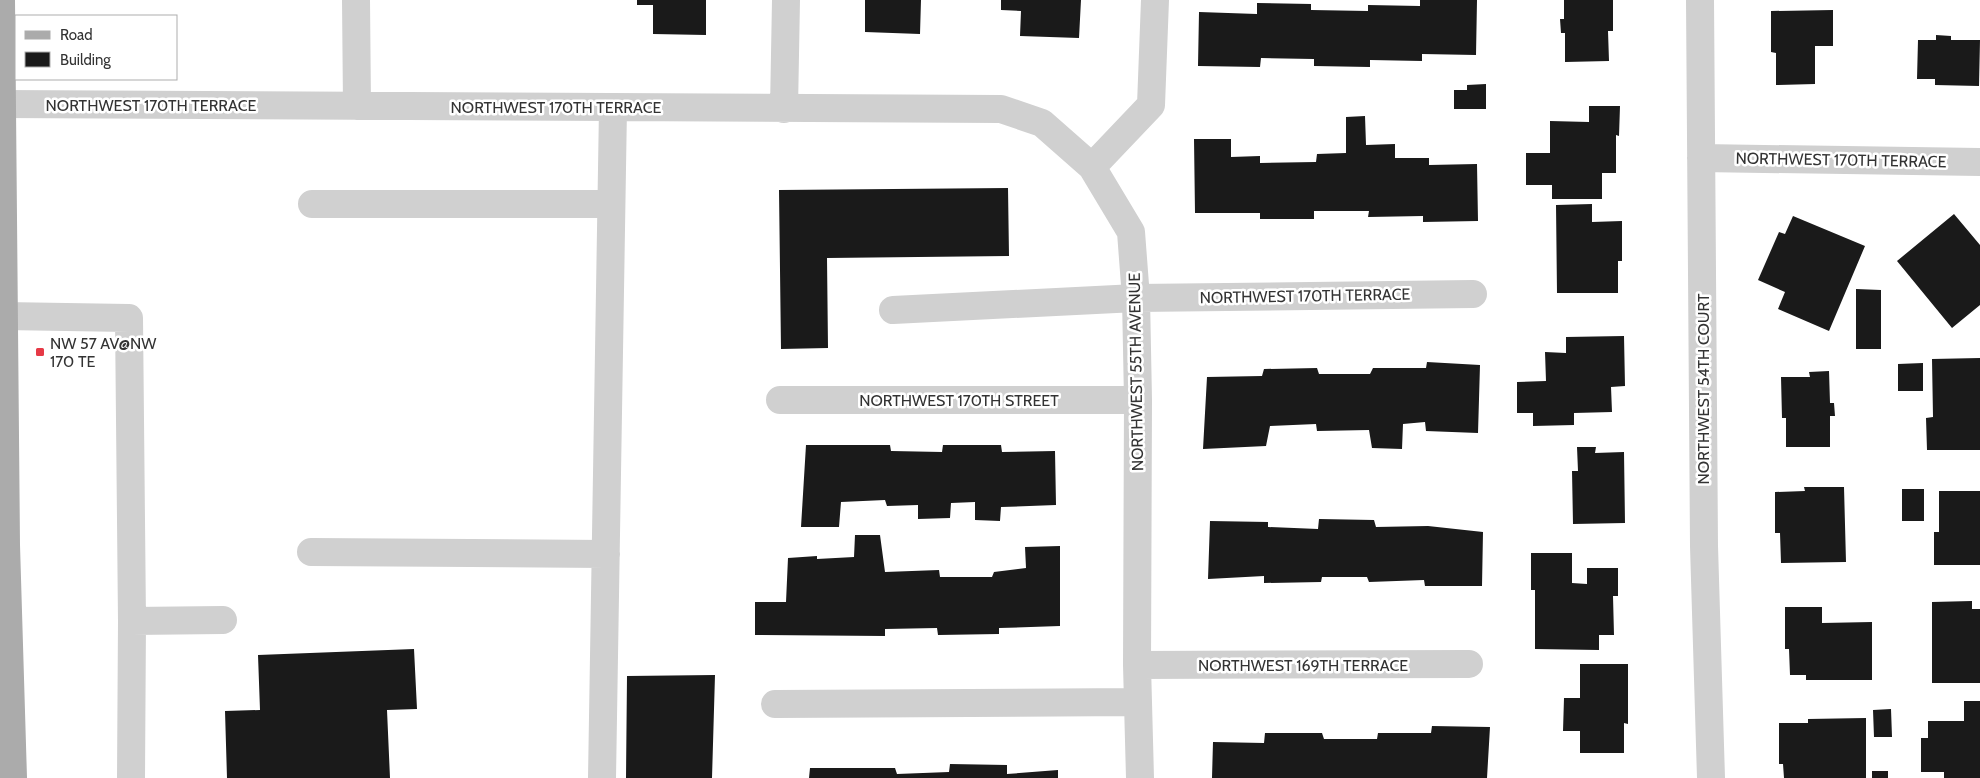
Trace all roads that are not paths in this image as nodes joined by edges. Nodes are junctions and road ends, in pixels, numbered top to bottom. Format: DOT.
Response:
graph roads {
  1 [pos="356,0"];
  2 [pos="786,0"];
  3 [pos="1156,0"];
  4 [pos="1700,0"];
  5 [pos="5,4"];
  6 [pos="1,104"];
  7 [pos="357,106"];
  8 [pos="613,108"];
  9 [pos="784,109"];
  10 [pos="1701,158"];
  11 [pos="1980,162"];
  12 [pos="1092,167"];
  13 [pos="312,204"];
  14 [pos="610,204"];
  15 [pos="1473,294"];
  16 [pos="1136,298"];
  17 [pos="893,310"];
  18 [pos="4,316"];
  19 [pos="780,400"];
  20 [pos="1138,400"];
  21 [pos="310,552"];
  22 [pos="606,554"];
  23 [pos="223,620"];
  24 [pos="132,621"];
  25 [pos="1469,664"];
  26 [pos="1137,665"];
  27 [pos="0,682"];
  28 [pos="1137,702"];
  29 [pos="775,704"];
  30 [pos="10,709"];
  31 [pos="13,778"];
  32 [pos="131,778"];
  33 [pos="602,778"];
  34 [pos="1140,778"];
  35 [pos="1711,778"];
  1 -- 7 [label="street"];
  2 -- 9 [label="street"];
  3 -- 12 [label="street"];
  4 -- 10 [label="street, NORTHWEST 54TH COURT"];
  5 -- 6 [label="main road"];
  6 -- 7 [label="street, NORTHWEST 170TH TERRACE"];
  6 -- 18 [label="main road"];
  7 -- 8 [label="street, NORTHWEST 170TH TERRACE"];
  8 -- 9 [label="street, NORTHWEST 170TH TERRACE"];
  8 -- 14 [label="street"];
  9 -- 12 [label="street, NORTHWEST 170TH TERRACE"];
  10 -- 11 [label="street, NORTHWEST 170TH TERRACE"];
  10 -- 35 [label="street, NORTHWEST 54TH COURT"];
  12 -- 16 [label="street, NORTHWEST 55TH AVENUE"];
  13 -- 14 [label="street"];
  14 -- 22 [label="street"];
  15 -- 16 [label="street, NORTHWEST 170TH TERRACE"];
  16 -- 17 [label="street, NORTHWEST 170TH TERRACE"];
  16 -- 20 [label="street, NORTHWEST 55TH AVENUE"];
  18 -- 24 [label="street"];
  18 -- 30 [label="main road"];
  19 -- 20 [label="street, NORTHWEST 170TH STREET"];
  20 -- 26 [label="street, NORTHWEST 55TH AVENUE"];
  21 -- 22 [label="street"];
  22 -- 33 [label="street"];
  23 -- 24 [label="street"];
  24 -- 32 [label="street"];
  25 -- 26 [label="street, NORTHWEST 169TH TERRACE"];
  26 -- 28 [label="street, NORTHWEST 55TH AVENUE"];
  27 -- 30 [label="main road"];
  28 -- 29 [label="street"];
  28 -- 34 [label="street, NORTHWEST 55TH AVENUE"];
  30 -- 31 [label="main road"];
}
